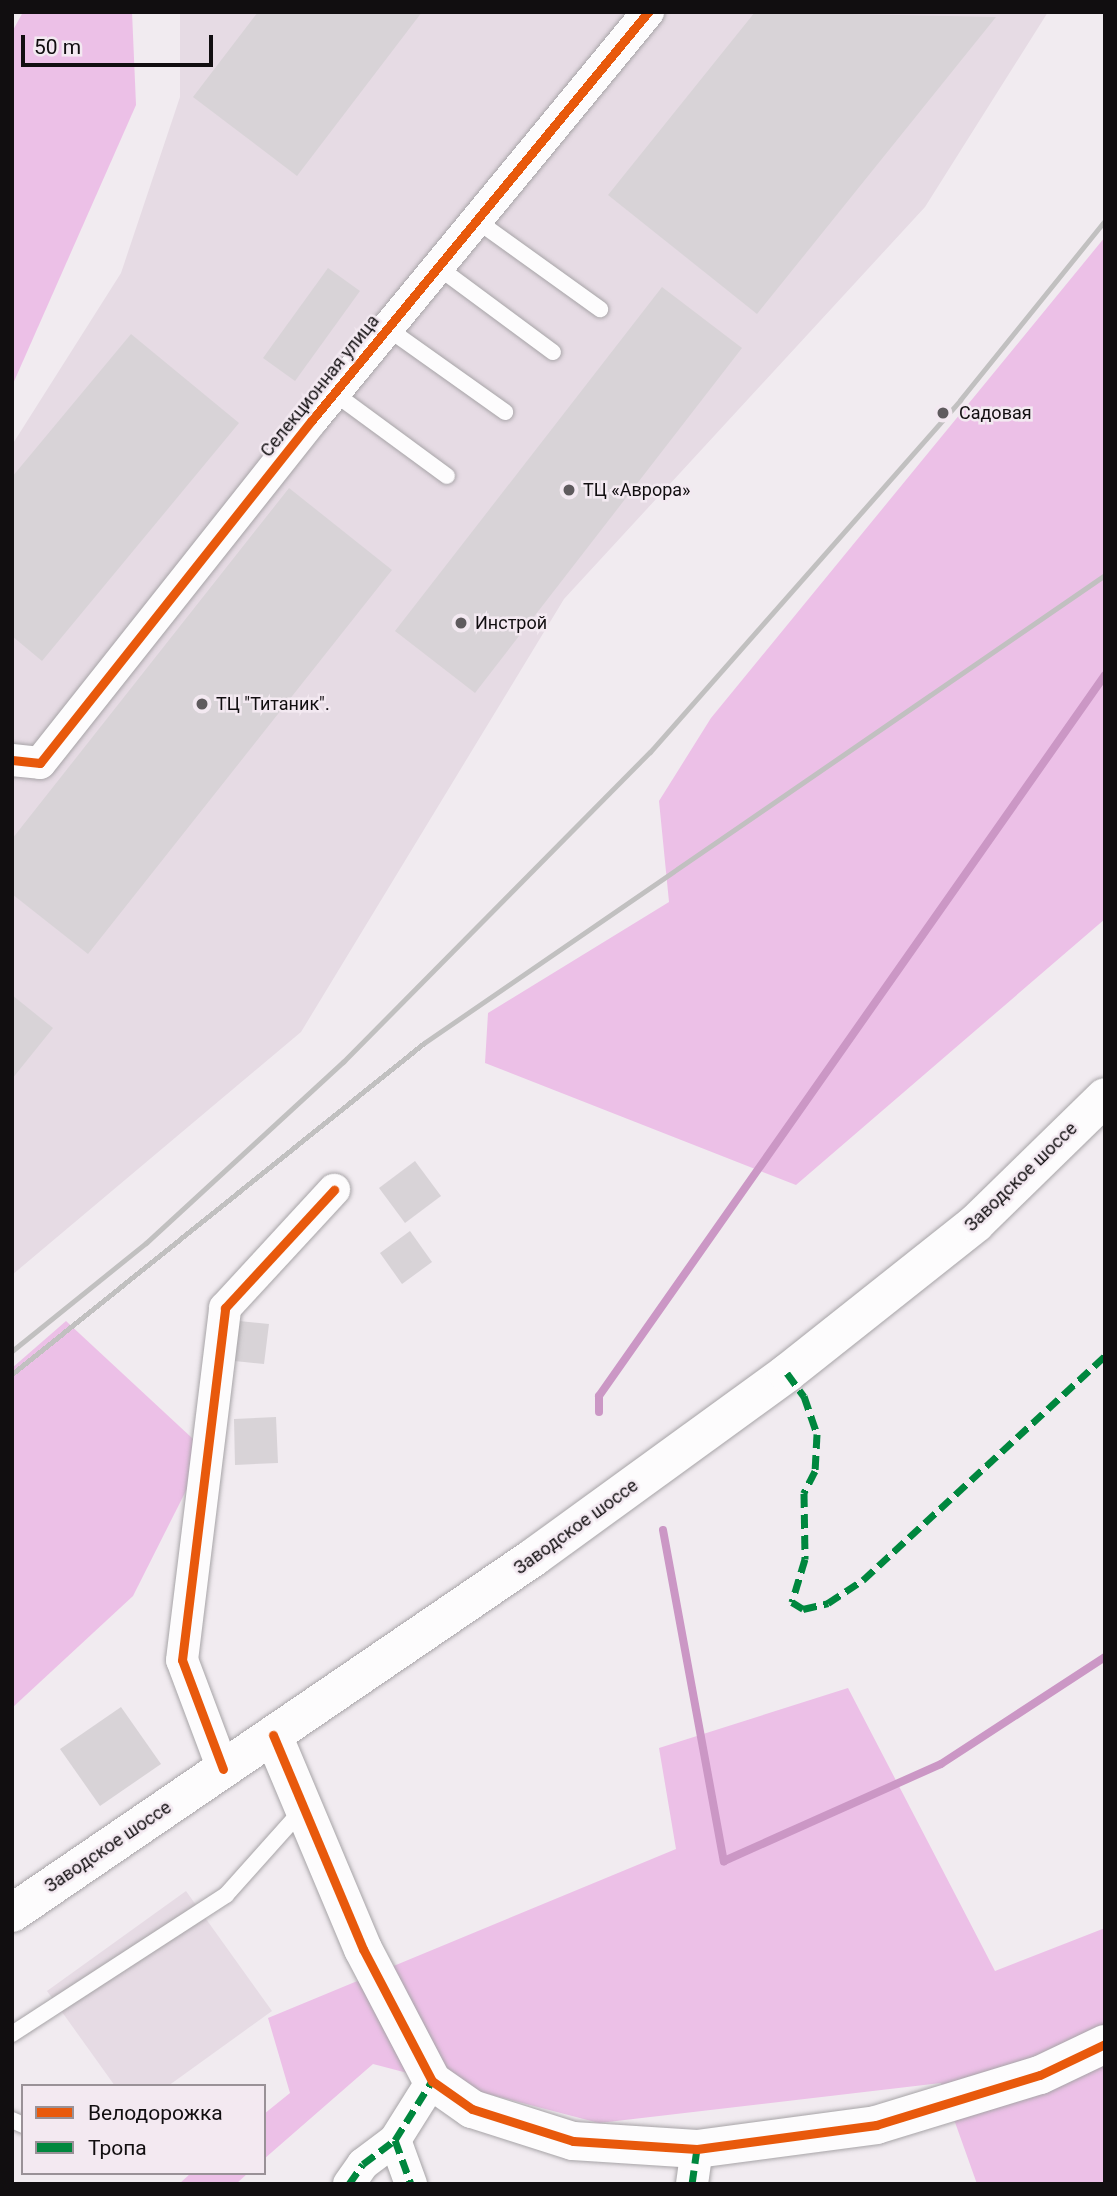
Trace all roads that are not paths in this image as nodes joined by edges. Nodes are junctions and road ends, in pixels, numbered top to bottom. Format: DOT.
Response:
graph roads {
  1 [pos="648,12"];
  2 [pos="476,220"];
  3 [pos="438,267"];
  4 [pos="600,309"];
  5 [pos="387,328"];
  6 [pos="553,352"];
  7 [pos="334,393"];
  8 [pos="505,412"];
  9 [pos="447,476"];
  10 [pos="12,760"];
  11 [pos="1105,1097"];
  12 [pos="334,1190"];
  13 [pos="273,1735"];
  14 [pos="223,1769"];
  15 [pos="307,1804"];
  16 [pos="12,1913"];
  17 [pos="12,2034"];
  18 [pos="1105,2044"];
  19 [pos="432,2081"];
  20 [pos="395,2140"];
  21 [pos="695,2166"];
  22 [pos="349,2184"];
  23 [pos="411,2184"];
  1 -- 2 [label="street, Селекционная улица"];
  2 -- 3 [label="street, Селекционная улица"];
  2 -- 4 [label="lane"];
  3 -- 5 [label="street, Селекционная улица"];
  3 -- 6 [label="lane"];
  5 -- 7 [label="street, Селекционная улица"];
  5 -- 8 [label="lane"];
  7 -- 9 [label="lane"];
  7 -- 10 [label="street, Селекционная улица"];
  11 -- 13 [label="main road, Заводское шоссе"];
  12 -- 14 [label="street"];
  13 -- 14 [label="main road, Заводское шоссе"];
  13 -- 15 [label="main road"];
  14 -- 16 [label="main road, Заводское шоссе"];
  15 -- 17 [label="lane"];
  15 -- 19 [label="main road"];
  18 -- 21 [label="main road"];
  19 -- 20 [label="street"];
  19 -- 21 [label="main road"];
  20 -- 22 [label="street"];
  20 -- 23 [label="street"];
}
